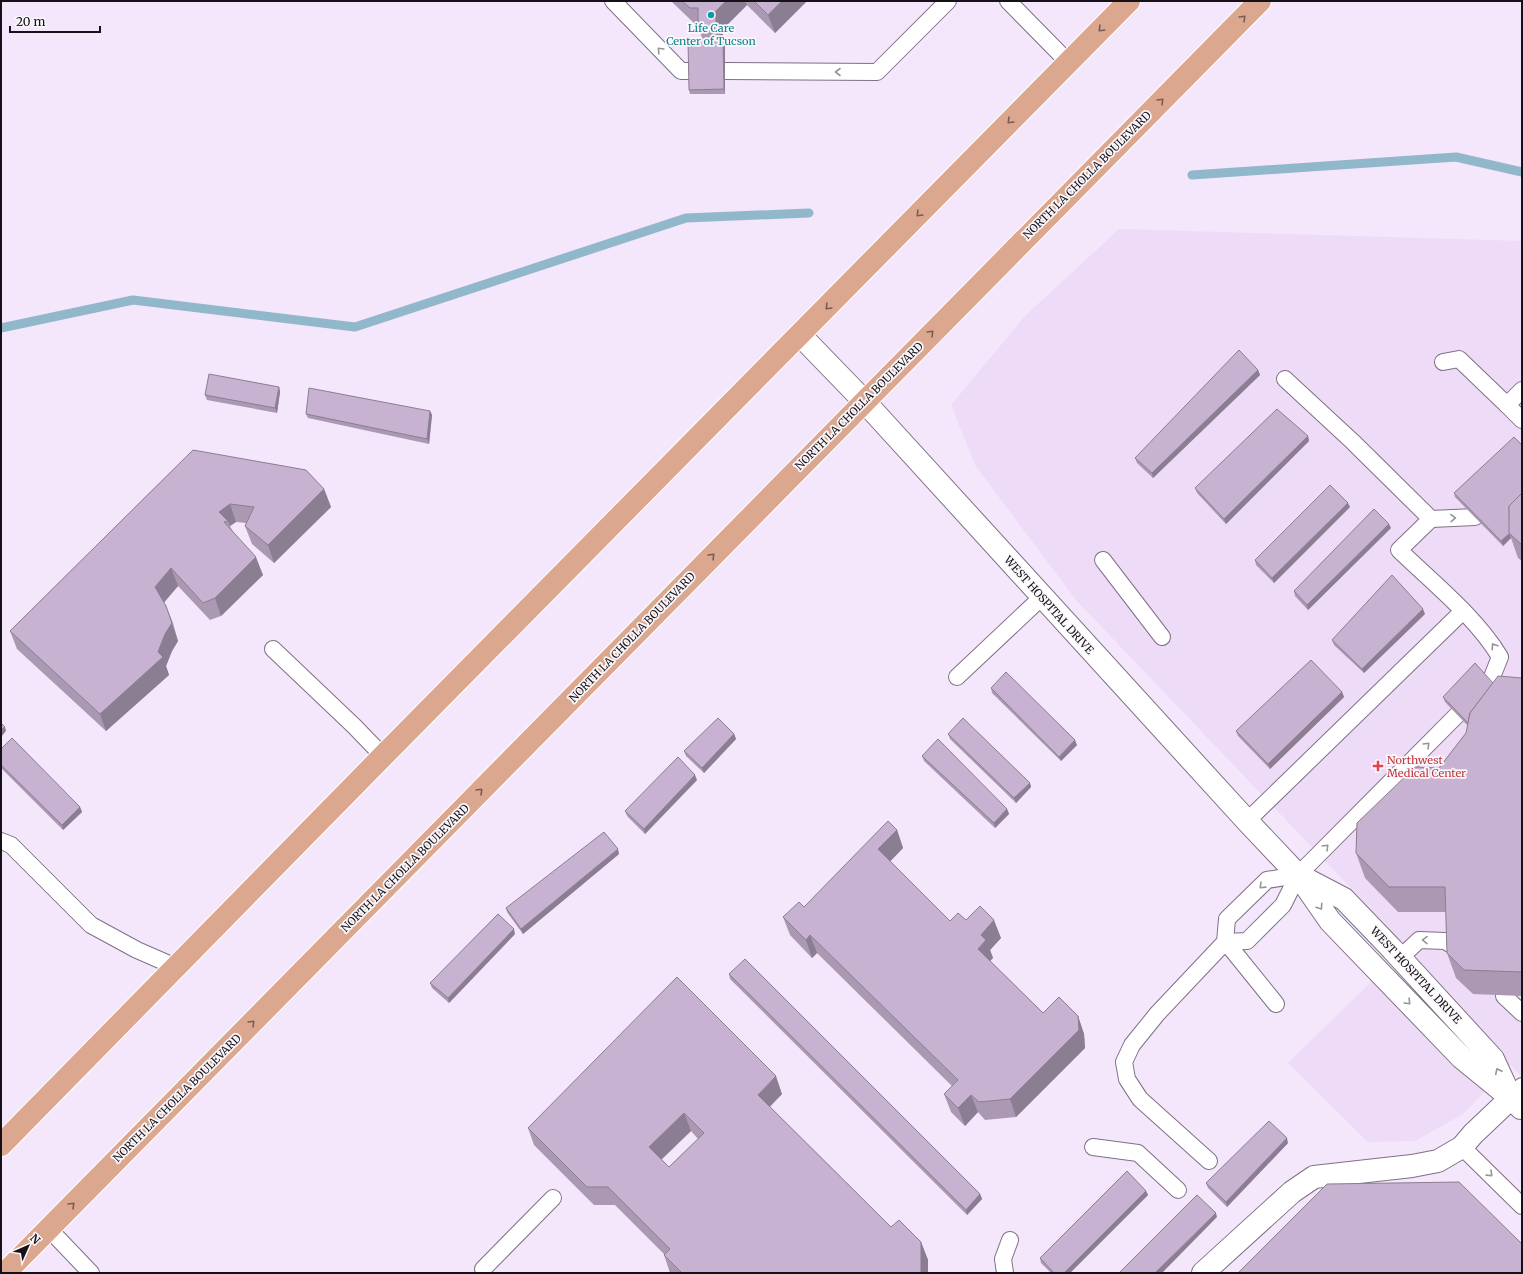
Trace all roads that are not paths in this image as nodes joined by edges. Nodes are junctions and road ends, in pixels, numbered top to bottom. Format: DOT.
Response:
graph roads {
  1 [pos="613,1"];
  2 [pos="948,1"];
  3 [pos="1008,1"];
  4 [pos="1129,1"];
  5 [pos="1260,1"];
  6 [pos="1068,62"];
  7 [pos="690,71"];
  8 [pos="725,71"];
  9 [pos="800,335"];
  10 [pos="1443,362"];
  11 [pos="1285,379"];
  12 [pos="1522,390"];
  13 [pos="864,400"];
  14 [pos="1507,405"];
  15 [pos="1522,420"];
  16 [pos="1475,517"];
  17 [pos="1431,518"];
  18 [pos="1103,560"];
  19 [pos="1042,597"];
  20 [pos="1463,611"];
  21 [pos="1162,637"];
  22 [pos="273,649"];
  23 [pos="957,677"];
  24 [pos="1490,682"];
  25 [pos="1457,715"];
  26 [pos="383,756"];
  27 [pos="1247,821"];
  28 [pos="1,841"];
  29 [pos="1298,875"];
  30 [pos="1225,942"];
  31 [pos="1455,947"];
  32 [pos="1400,958"];
  33 [pos="176,967"];
  34 [pos="1504,996"];
  35 [pos="1276,1004"];
  36 [pos="1522,1013"];
  37 [pos="1518,1098"];
  38 [pos="1,1145"];
  39 [pos="1093,1147"];
  40 [pos="1462,1147"];
  41 [pos="1209,1160"];
  42 [pos="1178,1190"];
  43 [pos="553,1198"];
  44 [pos="1522,1206"];
  45 [pos="49,1229"];
  46 [pos="1010,1240"];
  47 [pos="482,1269"];
  48 [pos="5,1273"];
  49 [pos="91,1273"];
  50 [pos="1006,1273"];
  51 [pos="1203,1273"];
  7 -- 1 [label="lane, one-way"];
  2 -- 8 [label="lane, one-way"];
  3 -- 6 [label="lane"];
  4 -- 6 [label="main road, one-way"];
  13 -- 5 [label="main road, NORTH LA CHOLLA BOULEVARD, one-way"];
  6 -- 9 [label="main road, one-way"];
  9 -- 13 [label="street, WEST HOSPITAL DRIVE"];
  9 -- 26 [label="main road"];
  10 -- 14 [label="lane"];
  11 -- 17 [label="lane"];
  12 -- 14 [label="lane"];
  13 -- 19 [label="street, WEST HOSPITAL DRIVE"];
  45 -- 13 [label="main road, NORTH LA CHOLLA BOULEVARD, one-way"];
  14 -- 15 [label="lane"];
  17 -- 16 [label="lane, one-way"];
  17 -- 20 [label="lane"];
  18 -- 21 [label="lane"];
  19 -- 23 [label="lane"];
  19 -- 27 [label="street, WEST HOSPITAL DRIVE"];
  24 -- 20 [label="lane, one-way"];
  20 -- 27 [label="lane"];
  22 -- 26 [label="lane"];
  29 -- 25 [label="lane, one-way"];
  26 -- 33 [label="main road"];
  27 -- 29 [label="street, WEST HOSPITAL DRIVE"];
  28 -- 33 [label="lane"];
  29 -- 30 [label="lane"];
  29 -- 30 [label="lane, one-way"];
  29 -- 32 [label="street, WEST HOSPITAL DRIVE"];
  29 -- 37 [label="street, WEST HOSPITAL DRIVE, one-way"];
  30 -- 35 [label="lane"];
  30 -- 41 [label="lane"];
  31 -- 32 [label="lane, one-way"];
  37 -- 32 [label="street, WEST HOSPITAL DRIVE, one-way"];
  33 -- 38 [label="main road"];
  34 -- 36 [label="lane"];
  37 -- 40 [label="street"];
  39 -- 42 [label="lane"];
  40 -- 44 [label="lane, one-way"];
  40 -- 51 [label="street"];
  43 -- 47 [label="lane"];
  45 -- 48 [label="main road, NORTH LA CHOLLA BOULEVARD"];
  45 -- 49 [label="lane"];
  46 -- 50 [label="lane"];
}
